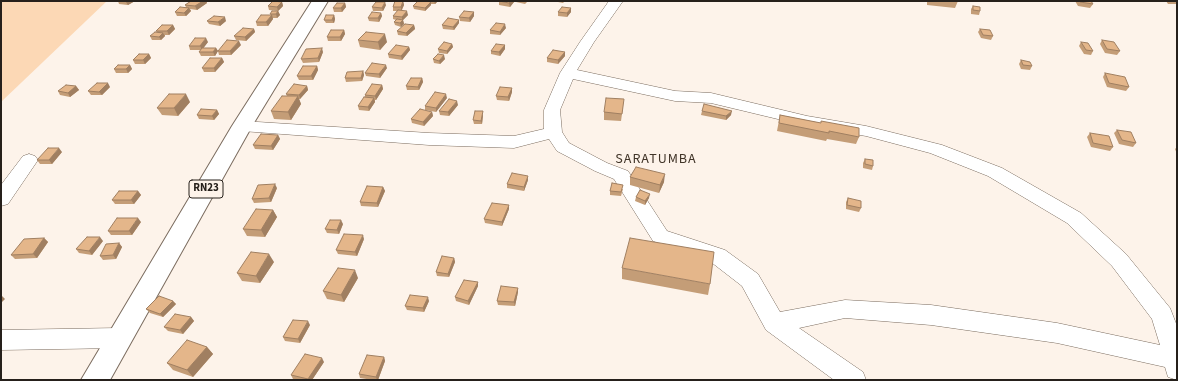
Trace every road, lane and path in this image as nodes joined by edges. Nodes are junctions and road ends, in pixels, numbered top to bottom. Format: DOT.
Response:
graph roads {
  1 [pos="320,1"];
  2 [pos="616,1"];
  3 [pos="568,73"];
  4 [pos="242,126"];
  5 [pos="553,132"];
  6 [pos="29,160"];
  7 [pos="1,199"];
  8 [pos="774,324"];
  9 [pos="119,338"];
  10 [pos="1,340"];
  11 [pos="1176,364"];
  12 [pos="95,380"];
  13 [pos="854,380"];
  1 -- 4 [label="main road, RN23"];
  2 -- 3 [label="street"];
  3 -- 5 [label="street"];
  3 -- 11 [label="street"];
  4 -- 5 [label="street"];
  4 -- 9 [label="main road, RN23"];
  5 -- 8 [label="street"];
  6 -- 7 [label="street"];
  8 -- 11 [label="street"];
  8 -- 13 [label="street"];
  9 -- 10 [label="street"];
  9 -- 12 [label="main road, RN23"];
}
